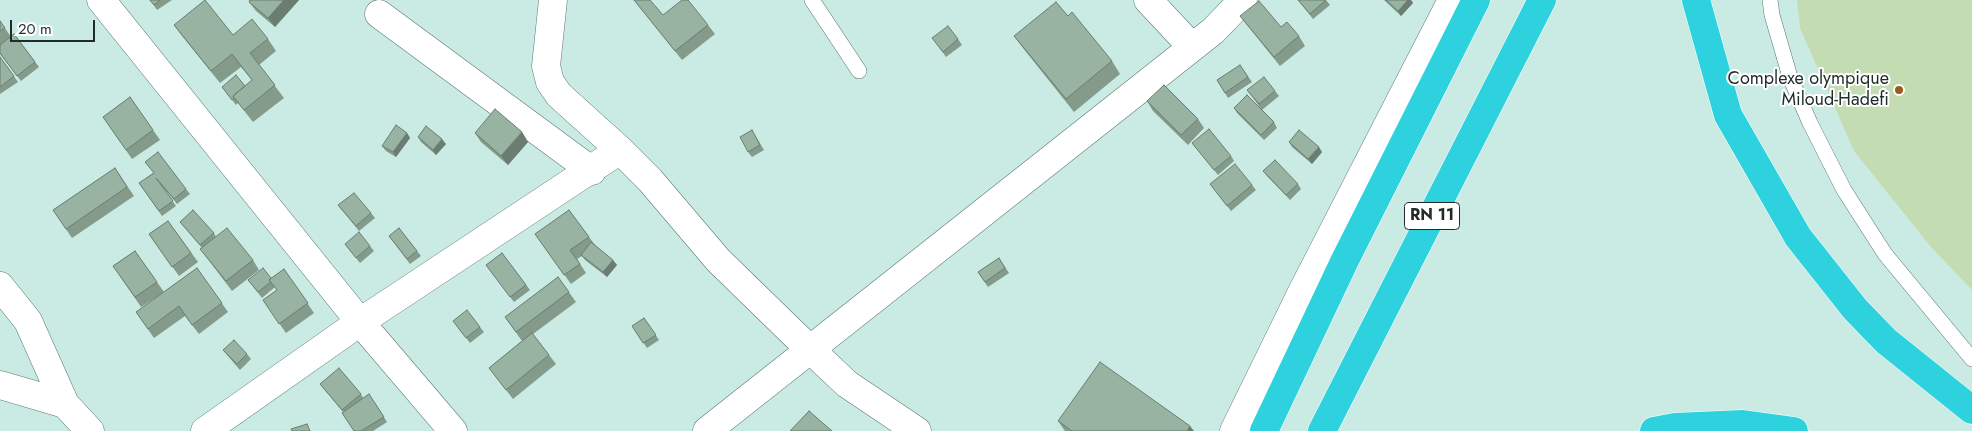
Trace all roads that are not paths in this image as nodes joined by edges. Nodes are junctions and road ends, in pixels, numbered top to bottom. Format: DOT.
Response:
graph roads {
  1 [pos="101,0"];
  2 [pos="553,0"];
  3 [pos="812,0"];
  4 [pos="1148,0"];
  5 [pos="1243,0"];
  6 [pos="1452,0"];
  7 [pos="1476,0"];
  8 [pos="1542,0"];
  9 [pos="1696,0"];
  10 [pos="1770,0"];
  11 [pos="379,14"];
  12 [pos="1192,47"];
  13 [pos="859,71"];
  14 [pos="620,150"];
  15 [pos="592,171"];
  16 [pos="0,286"];
  17 [pos="360,322"];
  18 [pos="811,350"];
  19 [pos="1972,359"];
  20 [pos="0,385"];
  21 [pos="65,404"];
  22 [pos="1972,410"];
  23 [pos="90,431"];
  24 [pos="204,431"];
  25 [pos="453,431"];
  26 [pos="707,431"];
  27 [pos="917,431"];
  28 [pos="1234,431"];
  29 [pos="1264,431"];
  30 [pos="1322,431"];
  31 [pos="1654,431"];
  32 [pos="1794,431"];
  1 -- 17 [label="street"];
  2 -- 14 [label="street"];
  3 -- 13 [label="lane"];
  4 -- 12 [label="street"];
  5 -- 12 [label="street"];
  6 -- 28 [label="street"];
  7 -- 29 [label="highway"];
  8 -- 30 [label="highway, RN 11"];
  9 -- 22 [label="highway"];
  10 -- 19 [label="lane"];
  11 -- 15 [label="street"];
  12 -- 18 [label="street"];
  14 -- 15 [label="street"];
  14 -- 18 [label="street"];
  15 -- 17 [label="street"];
  16 -- 21 [label="street"];
  17 -- 24 [label="street"];
  17 -- 25 [label="street"];
  18 -- 26 [label="street"];
  18 -- 27 [label="street"];
  20 -- 21 [label="street"];
  21 -- 23 [label="street"];
  31 -- 32 [label="highway"];
}
